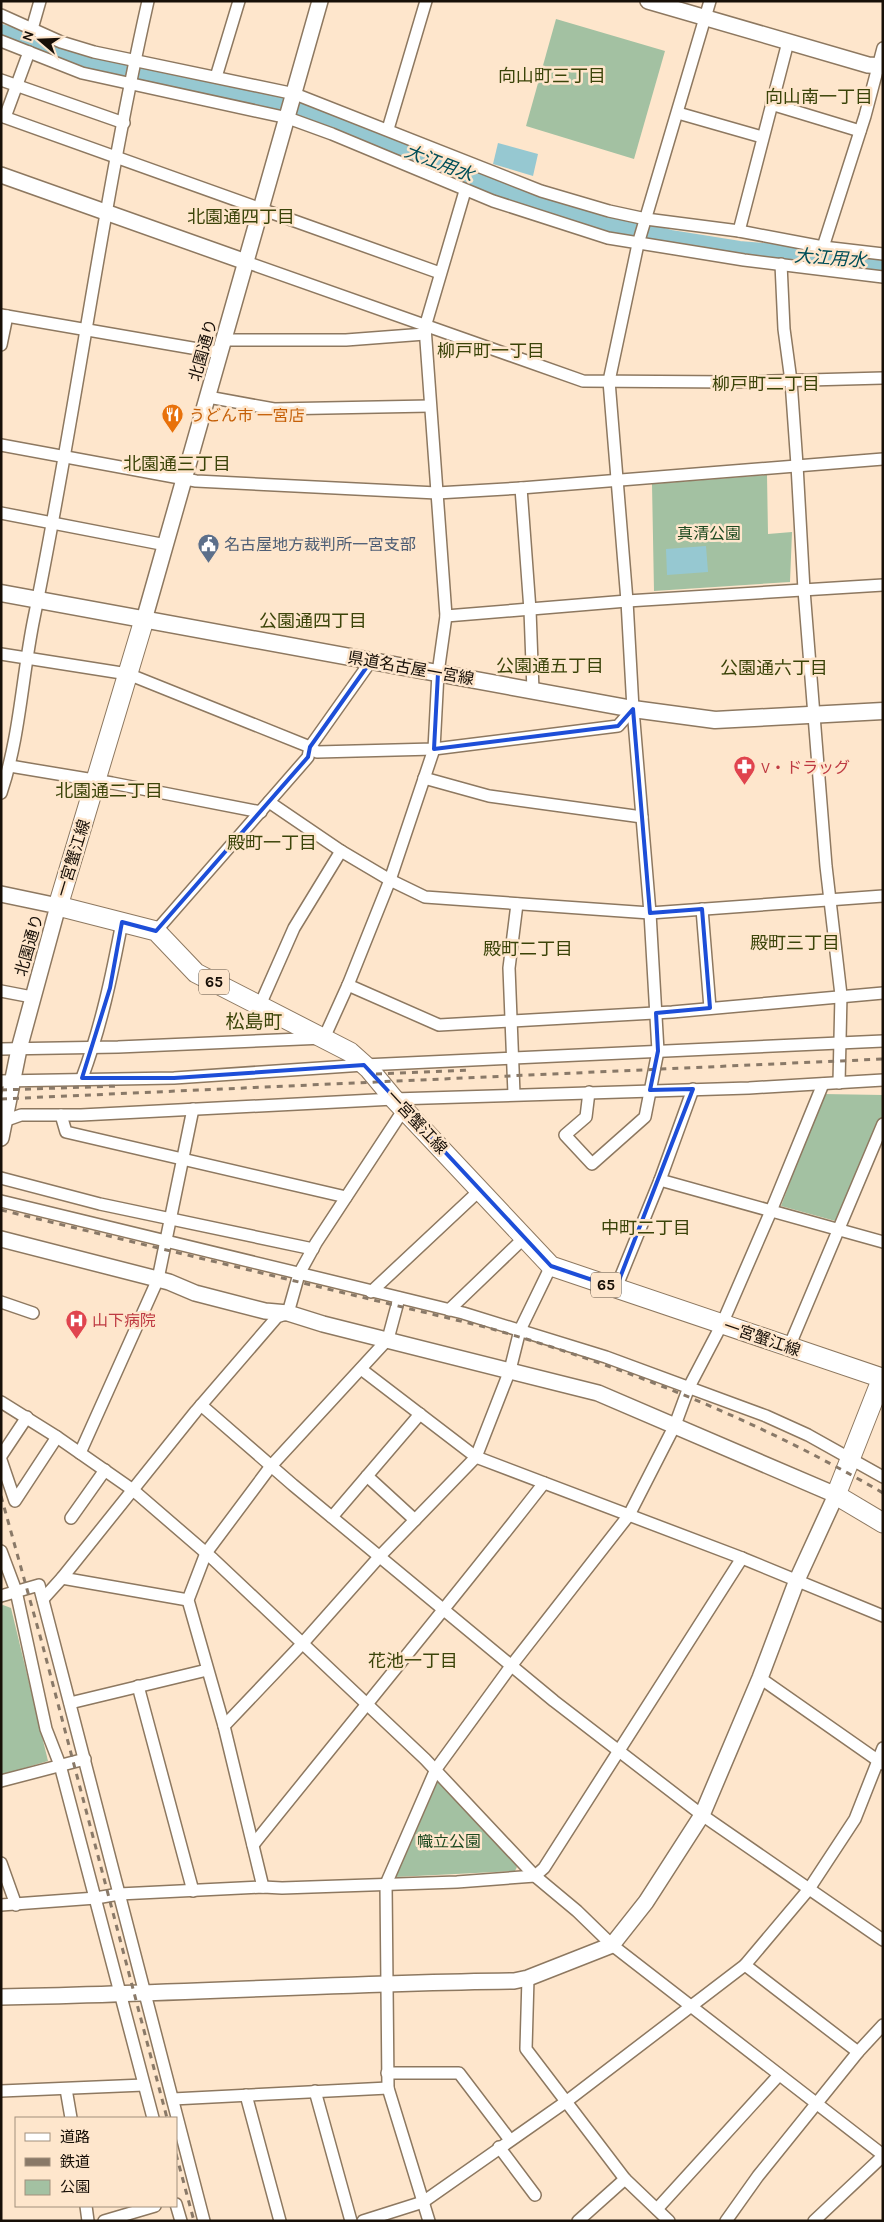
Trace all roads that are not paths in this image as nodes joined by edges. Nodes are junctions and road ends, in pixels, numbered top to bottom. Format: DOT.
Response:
graph roads {
  1 [pos="40,1"];
  2 [pos="148,1"];
  3 [pos="239,1"];
  4 [pos="320,1"];
  5 [pos="426,1"];
  6 [pos="648,1"];
  7 [pos="710,1"];
  8 [pos="1,15"];
  9 [pos="705,17"];
  10 [pos="32,29"];
  11 [pos="1,41"];
  12 [pos="788,42"];
  13 [pos="883,48"];
  14 [pos="29,52"];
  15 [pos="133,62"];
  16 [pos="880,66"];
  17 [pos="216,77"];
  18 [pos="1,80"];
  19 [pos="129,83"];
  20 [pos="16,85"];
  21 [pos="296,94"];
  22 [pos="771,104"];
  23 [pos="678,113"];
  24 [pos="3,116"];
  25 [pos="288,118"];
  26 [pos="124,123"];
  27 [pos="388,130"];
  28 [pos="860,131"];
  29 [pos="762,137"];
  30 [pos="118,157"];
  31 [pos="1,175"];
  32 [pos="465,191"];
  33 [pos="262,209"];
  34 [pos="106,213"];
  35 [pos="646,220"];
  36 [pos="739,231"];
  37 [pos="639,243"];
  38 [pos="823,247"];
  39 [pos="883,254"];
  40 [pos="246,262"];
  41 [pos="781,264"];
  42 [pos="440,274"];
  43 [pos="883,277"];
  44 [pos="4,316"];
  45 [pos="425,330"];
  46 [pos="84,331"];
  47 [pos="1,345"];
  48 [pos="222,347"];
  49 [pos="883,378"];
  50 [pos="609,381"];
  51 [pos="791,381"];
  52 [pos="208,397"];
  53 [pos="430,406"];
  54 [pos="1,445"];
  55 [pos="63,456"];
  56 [pos="883,458"];
  57 [pos="797,465"];
  58 [pos="185,478"];
  59 [pos="618,480"];
  60 [pos="521,488"];
  61 [pos="437,493"];
  62 [pos="1,513"];
  63 [pos="53,522"];
  64 [pos="166,545"];
  65 [pos="883,585"];
  66 [pos="804,590"];
  67 [pos="1,593"];
  68 [pos="38,600"];
  69 [pos="627,600"];
  70 [pos="530,610"];
  71 [pos="446,616"];
  72 [pos="144,620"];
  73 [pos="1,656"];
  74 [pos="26,659"];
  75 [pos="371,661"];
  76 [pos="438,673"];
  77 [pos="128,674"];
  78 [pos="532,690"];
  79 [pos="633,709"];
  80 [pos="883,711"];
  81 [pos="815,716"];
  82 [pos="310,747"];
  83 [pos="434,749"];
  84 [pos="10,766"];
  85 [pos="424,778"];
  86 [pos="96,781"];
  87 [pos="1,793"];
  88 [pos="269,802"];
  89 [pos="261,812"];
  90 [pos="642,817"];
  91 [pos="341,851"];
  92 [pos="390,880"];
  93 [pos="1,894"];
  94 [pos="883,896"];
  95 [pos="829,900"];
  96 [pos="517,904"];
  97 [pos="58,906"];
  98 [pos="702,909"];
  99 [pos="650,913"];
  100 [pos="122,922"];
  101 [pos="156,931"];
  102 [pos="348,985"];
  103 [pos="1,990"];
  104 [pos="883,992"];
  105 [pos="841,995"];
  106 [pos="32,997"];
  107 [pos="260,1005"];
  108 [pos="710,1008"];
  109 [pos="656,1013"];
  110 [pos="510,1020"];
  111 [pos="324,1038"];
  112 [pos="883,1041"];
  113 [pos="841,1044"];
  114 [pos="94,1046"];
  115 [pos="1,1049"];
  116 [pos="19,1049"];
  117 [pos="658,1051"];
  118 [pos="512,1058"];
  119 [pos="364,1065"];
  120 [pos="82,1078"];
  121 [pos="883,1080"];
  122 [pos="7,1081"];
  123 [pos="839,1083"];
  124 [pos="823,1084"];
  125 [pos="692,1089"];
  126 [pos="650,1090"];
  127 [pos="589,1092"];
  128 [pos="514,1094"];
  129 [pos="399,1104"];
  130 [pos="193,1109"];
  131 [pos="61,1115"];
  132 [pos="4,1121"];
  133 [pos="883,1124"];
  134 [pos="1,1138"];
  135 [pos="181,1159"];
  136 [pos="1,1178"];
  137 [pos="660,1180"];
  138 [pos="480,1190"];
  139 [pos="346,1197"];
  140 [pos="1,1201"];
  141 [pos="771,1212"];
  142 [pos="170,1218"];
  143 [pos="838,1230"];
  144 [pos="524,1238"];
  145 [pos="1,1239"];
  146 [pos="167,1241"];
  147 [pos="883,1242"];
  148 [pos="313,1249"];
  149 [pos="551,1266"];
  150 [pos="299,1274"];
  151 [pos="158,1280"];
  152 [pos="616,1288"];
  153 [pos="372,1292"];
  154 [pos="399,1298"];
  155 [pos="1,1302"];
  156 [pos="449,1310"];
  157 [pos="33,1313"];
  158 [pos="288,1313"];
  159 [pos="722,1324"];
  160 [pos="520,1330"];
  161 [pos="388,1339"];
  162 [pos="789,1347"];
  163 [pos="361,1369"];
  164 [pos="510,1370"];
  165 [pos="883,1378"];
  166 [pos="689,1387"];
  167 [pos="1,1402"];
  168 [pos="201,1405"];
  169 [pos="420,1414"];
  170 [pos="27,1417"];
  171 [pos="675,1425"];
  172 [pos="57,1437"];
  173 [pos="80,1452"];
  174 [pos="476,1457"];
  175 [pos="1,1458"];
  176 [pos="851,1459"];
  177 [pos="271,1466"];
  178 [pos="105,1470"];
  179 [pos="367,1476"];
  180 [pos="883,1477"];
  181 [pos="544,1483"];
  182 [pos="133,1490"];
  183 [pos="836,1495"];
  184 [pos="629,1515"];
  185 [pos="332,1516"];
  186 [pos="71,1518"];
  187 [pos="415,1520"];
  188 [pos="883,1523"];
  189 [pos="1,1551"];
  190 [pos="206,1553"];
  191 [pos="380,1556"];
  192 [pos="742,1558"];
  193 [pos="62,1578"];
  194 [pos="798,1580"];
  195 [pos="16,1591"];
  196 [pos="1,1596"];
  197 [pos="43,1599"];
  198 [pos="188,1600"];
  199 [pos="445,1610"];
  200 [pos="883,1616"];
  201 [pos="302,1644"];
  202 [pos="511,1666"];
  203 [pos="207,1670"];
  204 [pos="760,1678"];
  205 [pos="138,1686"];
  206 [pos="70,1703"];
  207 [pos="366,1704"];
  208 [pos="224,1726"];
  209 [pos="883,1748"];
  210 [pos="618,1752"];
  211 [pos="85,1759"];
  212 [pos="880,1762"];
  213 [pos="60,1765"];
  214 [pos="436,1769"];
  215 [pos="1,1781"];
  216 [pos="702,1816"];
  217 [pos="253,1845"];
  218 [pos="1,1863"];
  219 [pos="535,1876"];
  220 [pos="386,1884"];
  221 [pos="263,1887"];
  222 [pos="809,1889"];
  223 [pos="193,1891"];
  224 [pos="119,1894"];
  225 [pos="96,1898"];
  226 [pos="1,1905"];
  227 [pos="16,1905"];
  228 [pos="883,1940"];
  229 [pos="612,1945"];
  230 [pos="745,1965"];
  231 [pos="528,1978"];
  232 [pos="388,1983"];
  233 [pos="145,1994"];
  234 [pos="121,1995"];
  235 [pos="1,1998"];
  236 [pos="692,2007"];
  237 [pos="883,2025"];
  238 [pos="858,2052"];
  239 [pos="387,2073"];
  240 [pos="779,2075"];
  241 [pos="144,2085"];
  242 [pos="388,2088"];
  243 [pos="66,2089"];
  244 [pos="1,2091"];
  245 [pos="315,2091"];
  246 [pos="246,2095"];
  247 [pos="173,2098"];
  248 [pos="567,2101"];
  249 [pos="817,2104"];
  250 [pos="71,2117"];
  251 [pos="153,2117"];
  252 [pos="178,2117"];
  253 [pos="178,2118"];
  254 [pos="510,2140"];
  255 [pos="499,2147"];
  256 [pos="883,2156"];
  257 [pos="626,2179"];
  258 [pos="535,2195"];
  259 [pos="424,2202"];
  260 [pos="86,2207"];
  261 [pos="152,2207"];
  262 [pos="177,2207"];
  263 [pos="657,2208"];
  264 [pos="88,2221"];
  265 [pos="104,2221"];
  266 [pos="181,2221"];
  267 [pos="204,2221"];
  268 [pos="280,2221"];
  269 [pos="352,2221"];
  270 [pos="363,2221"];
  271 [pos="429,2221"];
  272 [pos="578,2221"];
  273 [pos="669,2221"];
  274 [pos="726,2221"];
  275 [pos="814,2221"];
  1 -- 10 [label="street"];
  2 -- 15 [label="street"];
  3 -- 17 [label="street"];
  4 -- 21 [label="street, 北園通り"];
  5 -- 27 [label="street"];
  6 -- 9 [label="street"];
  7 -- 9 [label="street"];
  8 -- 10 [label="street"];
  9 -- 12 [label="street"];
  9 -- 23 [label="street"];
  10 -- 15 [label="street"];
  11 -- 14 [label="street"];
  12 -- 16 [label="street"];
  12 -- 22 [label="street"];
  13 -- 16 [label="street"];
  14 -- 19 [label="street"];
  14 -- 20 [label="street"];
  15 -- 17 [label="street"];
  15 -- 19 [label="street"];
  16 -- 28 [label="street"];
  17 -- 21 [label="street"];
  18 -- 20 [label="street"];
  19 -- 25 [label="street"];
  19 -- 26 [label="street"];
  20 -- 24 [label="street"];
  20 -- 26 [label="street"];
  21 -- 25 [label="street, 北園通り"];
  21 -- 27 [label="street"];
  22 -- 28 [label="street"];
  22 -- 29 [label="street"];
  23 -- 29 [label="street"];
  23 -- 35 [label="street"];
  24 -- 30 [label="street"];
  25 -- 32 [label="street"];
  25 -- 33 [label="street, 北園通り"];
  26 -- 30 [label="street"];
  27 -- 35 [label="street"];
  28 -- 38 [label="street"];
  29 -- 36 [label="street"];
  30 -- 33 [label="street"];
  30 -- 34 [label="street"];
  31 -- 34 [label="street"];
  32 -- 37 [label="street"];
  32 -- 42 [label="street"];
  33 -- 40 [label="street, 北園通り"];
  33 -- 42 [label="street"];
  34 -- 40 [label="street"];
  34 -- 46 [label="street"];
  35 -- 36 [label="street"];
  35 -- 37 [label="street"];
  36 -- 38 [label="street"];
  37 -- 41 [label="street"];
  37 -- 50 [label="street"];
  38 -- 39 [label="street"];
  40 -- 45 [label="street"];
  40 -- 48 [label="street, 北園通り"];
  41 -- 43 [label="street"];
  41 -- 51 [label="street"];
  42 -- 45 [label="street"];
  44 -- 46 [label="street"];
  44 -- 47 [label="street"];
  45 -- 48 [label="street"];
  45 -- 50 [label="street"];
  45 -- 53 [label="street"];
  46 -- 48 [label="street"];
  46 -- 55 [label="street"];
  48 -- 52 [label="street, 北園通り"];
  49 -- 51 [label="street"];
  50 -- 51 [label="street"];
  50 -- 59 [label="street"];
  51 -- 57 [label="street"];
  52 -- 53 [label="street"];
  52 -- 58 [label="street, 北園通り"];
  53 -- 61 [label="street"];
  54 -- 55 [label="street"];
  55 -- 58 [label="street"];
  55 -- 63 [label="street"];
  56 -- 57 [label="street"];
  57 -- 59 [label="street"];
  57 -- 66 [label="street"];
  58 -- 61 [label="street"];
  58 -- 64 [label="street, 北園通り"];
  59 -- 60 [label="street"];
  59 -- 69 [label="street"];
  60 -- 61 [label="street"];
  60 -- 70 [label="street"];
  61 -- 71 [label="street"];
  62 -- 63 [label="street"];
  63 -- 64 [label="street"];
  63 -- 68 [label="street"];
  64 -- 72 [label="street, 北園通り"];
  65 -- 66 [label="street"];
  66 -- 69 [label="street"];
  66 -- 81 [label="street"];
  67 -- 68 [label="main road, 県道名古屋一宮線"];
  68 -- 72 [label="main road, 県道名古屋一宮線"];
  68 -- 74 [label="street"];
  69 -- 70 [label="street"];
  69 -- 79 [label="street"];
  70 -- 71 [label="street"];
  70 -- 78 [label="street"];
  71 -- 76 [label="street"];
  72 -- 75 [label="main road, 県道名古屋一宮線"];
  72 -- 77 [label="main road, 一宮蟹江線"];
  73 -- 74 [label="street"];
  74 -- 77 [label="street"];
  74 -- 84 [label="street"];
  75 -- 76 [label="main road, 県道名古屋一宮線"];
  75 -- 82 [label="street"];
  76 -- 78 [label="main road, 県道名古屋一宮線"];
  76 -- 83 [label="street"];
  77 -- 82 [label="street"];
  77 -- 86 [label="main road, 一宮蟹江線"];
  78 -- 79 [label="main road, 県道名古屋一宮線"];
  79 -- 81 [label="main road, 県道名古屋一宮線"];
  79 -- 83 [label="street"];
  79 -- 90 [label="street"];
  80 -- 81 [label="main road, 県道名古屋一宮線"];
  81 -- 95 [label="street"];
  82 -- 83 [label="street"];
  82 -- 88 [label="street"];
  83 -- 85 [label="street"];
  84 -- 86 [label="street"];
  84 -- 87 [label="street"];
  85 -- 90 [label="street"];
  85 -- 92 [label="street"];
  86 -- 89 [label="street"];
  86 -- 97 [label="main road, 一宮蟹江線"];
  88 -- 89 [label="street"];
  88 -- 91 [label="street"];
  89 -- 101 [label="street"];
  90 -- 99 [label="street"];
  91 -- 92 [label="street"];
  91 -- 107 [label="street"];
  92 -- 96 [label="street"];
  92 -- 102 [label="street"];
  93 -- 97 [label="street"];
  94 -- 95 [label="street"];
  95 -- 98 [label="street"];
  95 -- 105 [label="street"];
  96 -- 99 [label="street"];
  96 -- 110 [label="street"];
  97 -- 100 [label="main road, 一宮蟹江線"];
  97 -- 106 [label="street, 北園通り"];
  98 -- 99 [label="street"];
  98 -- 108 [label="street"];
  99 -- 109 [label="street"];
  100 -- 101 [label="main road, 一宮蟹江線"];
  100 -- 114 [label="street"];
  101 -- 107 [label="main road, 一宮蟹江線 / 65"];
  102 -- 110 [label="street"];
  102 -- 111 [label="street"];
  103 -- 106 [label="street"];
  104 -- 105 [label="street"];
  105 -- 108 [label="street"];
  105 -- 113 [label="street"];
  106 -- 116 [label="street, 北園通り"];
  107 -- 111 [label="main road, 一宮蟹江線 / 65"];
  108 -- 109 [label="street"];
  109 -- 110 [label="street"];
  109 -- 117 [label="street"];
  110 -- 118 [label="street"];
  111 -- 114 [label="street"];
  111 -- 119 [label="main road, 一宮蟹江線 / 65"];
  112 -- 113 [label="street"];
  113 -- 117 [label="street"];
  113 -- 123 [label="street"];
  114 -- 116 [label="street"];
  114 -- 120 [label="street"];
  115 -- 116 [label="street"];
  116 -- 122 [label="street, 北園通り"];
  117 -- 118 [label="street"];
  117 -- 126 [label="street"];
  118 -- 119 [label="street"];
  118 -- 128 [label="street"];
  119 -- 120 [label="street"];
  119 -- 129 [label="main road, 一宮蟹江線 / 65"];
  120 -- 122 [label="street"];
  121 -- 123 [label="street"];
  122 -- 132 [label="street, 北園通り"];
  123 -- 124 [label="street"];
  124 -- 125 [label="street"];
  124 -- 141 [label="street"];
  125 -- 126 [label="street"];
  125 -- 137 [label="street"];
  126 -- 127 [label="street"];
  126 -- 127 [label="street"];
  127 -- 128 [label="street"];
  128 -- 129 [label="street"];
  129 -- 130 [label="street"];
  129 -- 138 [label="main road, 一宮蟹江線 / 65"];
  129 -- 139 [label="street"];
  130 -- 131 [label="street"];
  130 -- 135 [label="street"];
  131 -- 132 [label="street"];
  131 -- 135 [label="street"];
  132 -- 134 [label="street, 北園通り"];
  133 -- 143 [label="street"];
  135 -- 139 [label="street"];
  135 -- 142 [label="street"];
  136 -- 142 [label="street"];
  137 -- 141 [label="street"];
  137 -- 152 [label="street"];
  138 -- 144 [label="main road, 一宮蟹江線 / 65"];
  138 -- 153 [label="street"];
  139 -- 148 [label="street"];
  140 -- 146 [label="street"];
  141 -- 143 [label="street"];
  141 -- 159 [label="street"];
  142 -- 146 [label="street"];
  142 -- 148 [label="street"];
  143 -- 147 [label="street"];
  143 -- 162 [label="street"];
  144 -- 149 [label="main road, 一宮蟹江線 / 65"];
  144 -- 156 [label="street"];
  145 -- 151 [label="street"];
  146 -- 150 [label="street"];
  146 -- 151 [label="street"];
  148 -- 150 [label="street"];
  149 -- 152 [label="main road, 一宮蟹江線 / 65"];
  149 -- 160 [label="street"];
  150 -- 153 [label="street"];
  150 -- 158 [label="street"];
  151 -- 158 [label="street"];
  151 -- 173 [label="street"];
  152 -- 159 [label="main road, 一宮蟹江線 / 65"];
  153 -- 154 [label="street"];
  154 -- 156 [label="street"];
  154 -- 161 [label="street"];
  155 -- 157 [label="street"];
  156 -- 160 [label="street"];
  158 -- 161 [label="street"];
  158 -- 168 [label="street"];
  159 -- 162 [label="main road, 一宮蟹江線 / 65"];
  159 -- 166 [label="street"];
  160 -- 164 [label="street"];
  160 -- 166 [label="street"];
  161 -- 163 [label="street"];
  161 -- 164 [label="street"];
  162 -- 165 [label="main road, 一宮蟹江線 / 65"];
  163 -- 169 [label="street"];
  163 -- 177 [label="street"];
  164 -- 171 [label="street"];
  164 -- 174 [label="street"];
  165 -- 176 [label="main road, 一宮蟹江線 / 65"];
  166 -- 171 [label="street"];
  166 -- 176 [label="street"];
  167 -- 170 [label="street"];
  168 -- 177 [label="street"];
  168 -- 182 [label="street"];
  169 -- 174 [label="street"];
  169 -- 179 [label="street"];
  170 -- 172 [label="street"];
  170 -- 175 [label="street"];
  171 -- 183 [label="street"];
  171 -- 184 [label="street"];
  172 -- 173 [label="street"];
  172 -- 175 [label="street"];
  173 -- 178 [label="street"];
  174 -- 181 [label="street"];
  174 -- 187 [label="street"];
  176 -- 180 [label="street"];
  176 -- 183 [label="main road, 一宮蟹江線 / 65"];
  177 -- 185 [label="street"];
  177 -- 190 [label="street"];
  178 -- 182 [label="street"];
  178 -- 186 [label="street"];
  179 -- 185 [label="street"];
  179 -- 187 [label="street"];
  181 -- 184 [label="street"];
  181 -- 199 [label="street"];
  182 -- 190 [label="street"];
  182 -- 193 [label="street"];
  183 -- 188 [label="main road"];
  183 -- 194 [label="street"];
  184 -- 192 [label="street"];
  184 -- 202 [label="street"];
  185 -- 191 [label="street"];
  187 -- 191 [label="street"];
  189 -- 195 [label="street"];
  190 -- 198 [label="street"];
  190 -- 201 [label="street"];
  191 -- 199 [label="street"];
  191 -- 201 [label="street"];
  192 -- 194 [label="street"];
  192 -- 210 [label="street"];
  193 -- 197 [label="street"];
  193 -- 198 [label="street"];
  194 -- 200 [label="street"];
  194 -- 204 [label="street"];
  195 -- 196 [label="street"];
  195 -- 197 [label="street"];
  195 -- 213 [label="street"];
  197 -- 206 [label="street"];
  198 -- 203 [label="street"];
  199 -- 202 [label="street"];
  199 -- 207 [label="street"];
  201 -- 207 [label="street"];
  201 -- 208 [label="street"];
  202 -- 210 [label="street"];
  202 -- 214 [label="street"];
  203 -- 205 [label="street"];
  203 -- 208 [label="street"];
  204 -- 212 [label="street"];
  204 -- 216 [label="street"];
  205 -- 206 [label="street"];
  205 -- 223 [label="street"];
  206 -- 211 [label="street"];
  207 -- 214 [label="street"];
  207 -- 217 [label="street"];
  208 -- 217 [label="street"];
  209 -- 212 [label="street"];
  210 -- 216 [label="street"];
  210 -- 219 [label="street"];
  211 -- 213 [label="street"];
  211 -- 224 [label="street"];
  212 -- 222 [label="street"];
  213 -- 215 [label="street"];
  213 -- 225 [label="street"];
  214 -- 219 [label="street"];
  214 -- 220 [label="street"];
  216 -- 222 [label="street"];
  216 -- 229 [label="street"];
  217 -- 221 [label="street"];
  218 -- 227 [label="street"];
  219 -- 220 [label="street"];
  219 -- 229 [label="street"];
  220 -- 221 [label="street"];
  220 -- 232 [label="street"];
  221 -- 223 [label="street"];
  222 -- 228 [label="street"];
  222 -- 230 [label="street"];
  223 -- 224 [label="street"];
  224 -- 225 [label="street"];
  224 -- 233 [label="street"];
  225 -- 227 [label="street"];
  225 -- 234 [label="street"];
  226 -- 227 [label="street"];
  229 -- 231 [label="street"];
  229 -- 236 [label="street"];
  230 -- 236 [label="street"];
  230 -- 238 [label="street"];
  231 -- 232 [label="street"];
  231 -- 248 [label="street"];
  232 -- 233 [label="street"];
  232 -- 239 [label="street"];
  233 -- 234 [label="street"];
  233 -- 247 [label="street"];
  234 -- 235 [label="street"];
  234 -- 241 [label="street"];
  236 -- 240 [label="street"];
  236 -- 248 [label="street"];
  237 -- 238 [label="street"];
  238 -- 249 [label="street"];
  239 -- 242 [label="street"];
  239 -- 254 [label="street"];
  240 -- 249 [label="street"];
  240 -- 263 [label="street"];
  241 -- 243 [label="street"];
  241 -- 251 [label="street"];
  242 -- 245 [label="street"];
  242 -- 259 [label="street"];
  243 -- 244 [label="street"];
  243 -- 250 [label="street"];
  245 -- 246 [label="street"];
  245 -- 269 [label="street"];
  246 -- 247 [label="street"];
  246 -- 268 [label="street"];
  247 -- 252 [label="street"];
  248 -- 254 [label="street"];
  248 -- 257 [label="street"];
  249 -- 256 [label="street"];
  249 -- 274 [label="street"];
  253 -- 267 [label="street"];
  254 -- 255 [label="street"];
  255 -- 258 [label="street"];
  255 -- 259 [label="street"];
  256 -- 275 [label="street"];
  257 -- 263 [label="street"];
  257 -- 272 [label="street"];
  259 -- 270 [label="street"];
  259 -- 271 [label="street"];
  260 -- 264 [label="street"];
  261 -- 265 [label="street"];
  262 -- 266 [label="street"];
  263 -- 273 [label="street"];
}
